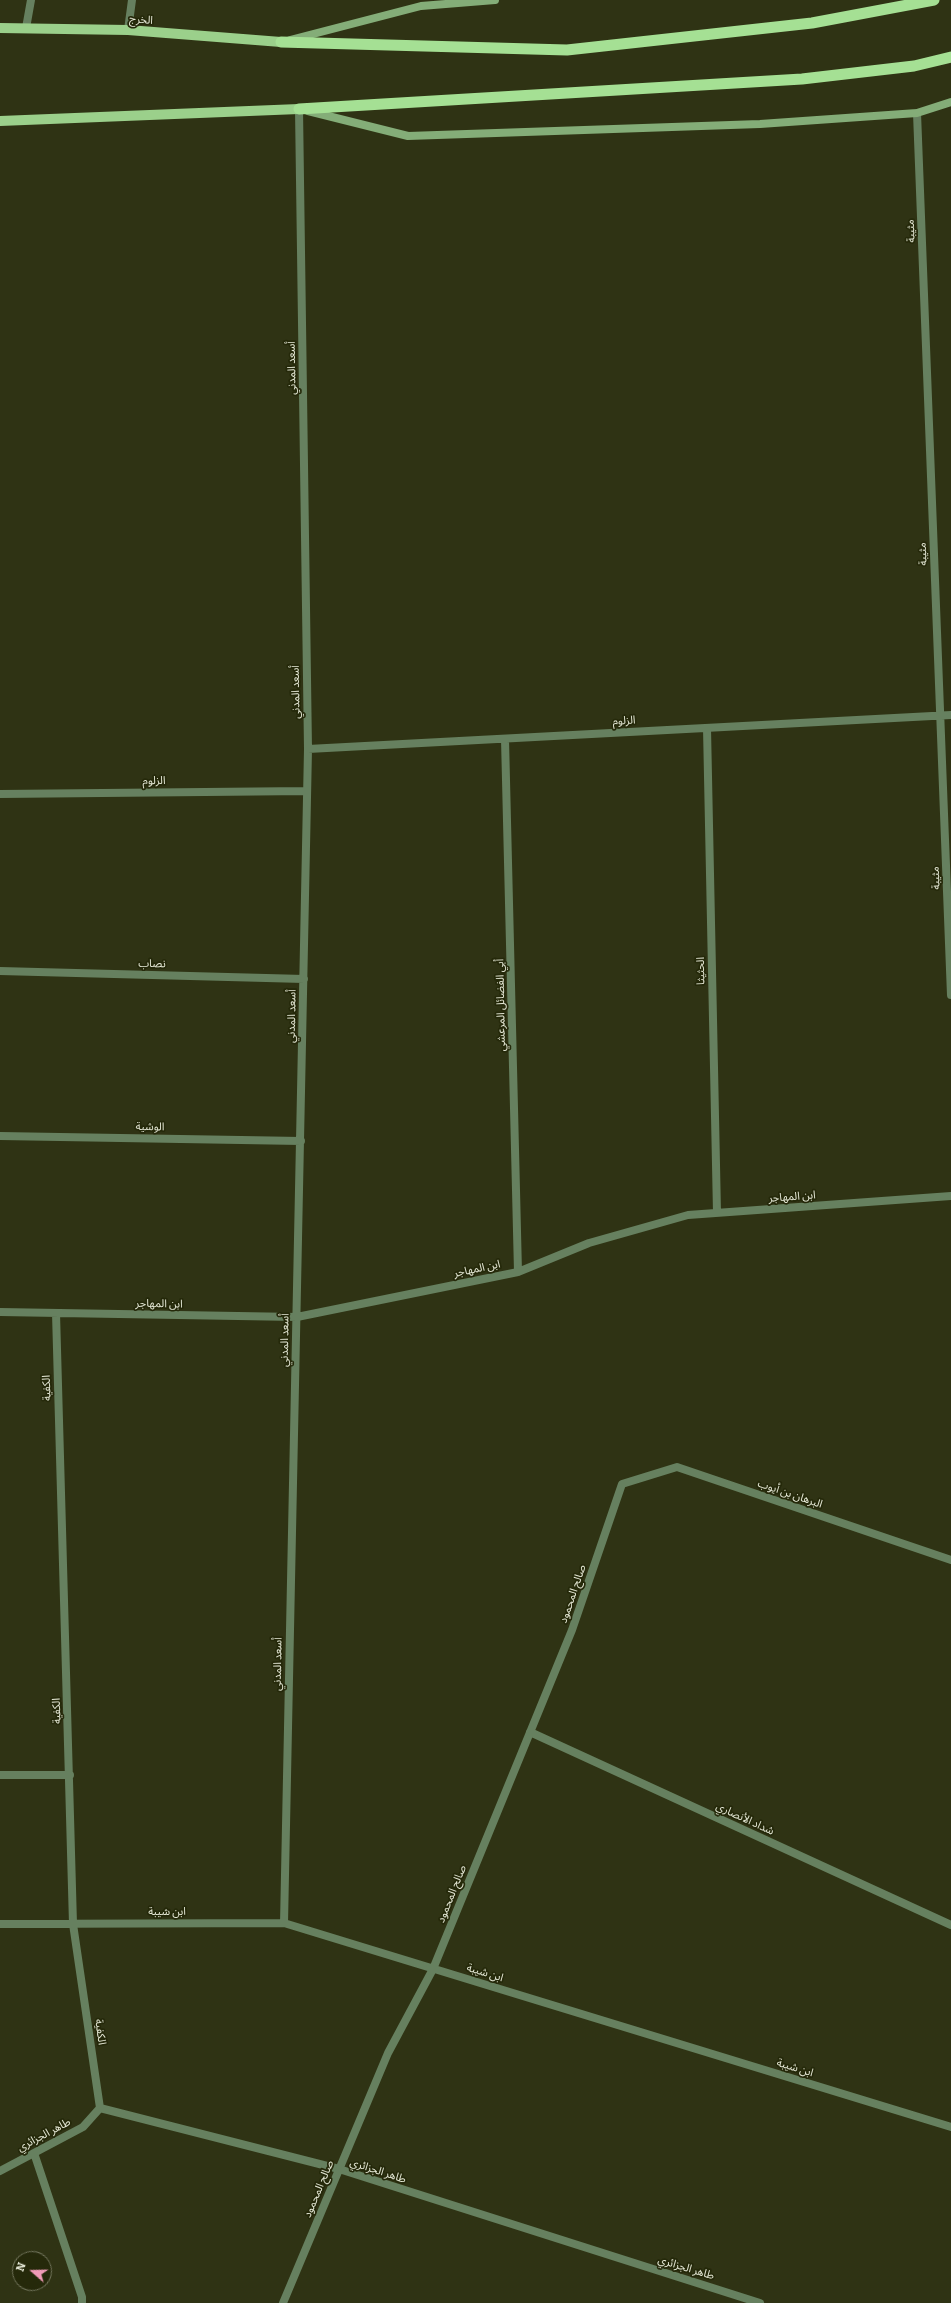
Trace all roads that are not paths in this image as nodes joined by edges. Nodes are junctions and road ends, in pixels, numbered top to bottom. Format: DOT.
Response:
graph roads {
  1 [pos="31,0"];
  2 [pos="132,0"];
  3 [pos="495,0"];
  4 [pos="934,0"];
  5 [pos="0,28"];
  6 [pos="26,28"];
  7 [pos="128,30"];
  8 [pos="281,42"];
  9 [pos="951,57"];
  10 [pos="951,102"];
  11 [pos="299,109"];
  12 [pos="917,113"];
  13 [pos="0,121"];
  14 [pos="941,715"];
  15 [pos="951,715"];
  16 [pos="707,728"];
  17 [pos="505,739"];
  18 [pos="308,749"];
  19 [pos="307,791"];
  20 [pos="0,794"];
  21 [pos="0,971"];
  22 [pos="304,979"];
  23 [pos="951,995"];
  24 [pos="0,1136"];
  25 [pos="300,1141"];
  26 [pos="951,1196"];
  27 [pos="717,1213"];
  28 [pos="518,1272"];
  29 [pos="0,1312"];
  30 [pos="56,1313"];
  31 [pos="297,1317"];
  32 [pos="622,1484"];
  33 [pos="951,1560"];
  34 [pos="530,1732"];
  35 [pos="0,1775"];
  36 [pos="70,1776"];
  37 [pos="284,1923"];
  38 [pos="0,1924"];
  39 [pos="73,1924"];
  40 [pos="951,1925"];
  41 [pos="433,1969"];
  42 [pos="100,2108"];
  43 [pos="951,2127"];
  44 [pos="34,2153"];
  45 [pos="339,2169"];
  46 [pos="0,2171"];
  47 [pos="82,2303"];
  48 [pos="283,2303"];
  49 [pos="760,2303"];
  1 -- 6 [label="street"];
  2 -- 7 [label="street"];
  3 -- 8 [label="main road"];
  4 -- 8 [label="highway"];
  5 -- 6 [label="main road, الخرج"];
  6 -- 7 [label="main road, الخرج"];
  7 -- 8 [label="main road, الخرج"];
  9 -- 11 [label="highway"];
  10 -- 12 [label="main road"];
  11 -- 12 [label="main road"];
  11 -- 13 [label="main road"];
  11 -- 18 [label="street, أسعد المدني"];
  12 -- 14 [label="street, مثيبة"];
  14 -- 15 [label="street, الزلوم"];
  14 -- 16 [label="street, الزلوم"];
  14 -- 23 [label="street, مثيبة"];
  16 -- 17 [label="street, الزلوم"];
  16 -- 27 [label="street, الحثيثا"];
  17 -- 18 [label="street, الزلوم"];
  17 -- 28 [label="street, أبي الفضائل المرعشي"];
  18 -- 19 [label="street, أسعد المدني"];
  19 -- 20 [label="street, الزلوم"];
  19 -- 22 [label="street, أسعد المدني"];
  21 -- 22 [label="street, نصاب"];
  22 -- 25 [label="street, أسعد المدني"];
  24 -- 25 [label="street, الوشية"];
  25 -- 31 [label="street, أسعد المدني"];
  26 -- 27 [label="street, ابن المهاجر"];
  27 -- 28 [label="street, ابن المهاجر"];
  28 -- 31 [label="street, ابن المهاجر"];
  29 -- 30 [label="street, ابن المهاجر"];
  30 -- 31 [label="street, ابن المهاجر"];
  30 -- 36 [label="street, الكفية"];
  31 -- 37 [label="street, أسعد المدني"];
  32 -- 33 [label="street, البرهان بن أيوب"];
  32 -- 34 [label="street, صالح المحمود"];
  34 -- 40 [label="street, شداد الأنصاري"];
  34 -- 41 [label="street, صالح المحمود"];
  35 -- 36 [label="street"];
  36 -- 39 [label="street, الكفية"];
  37 -- 39 [label="street, ابن شيبة"];
  37 -- 41 [label="street, ابن شيبة"];
  38 -- 39 [label="street, ابن شيبة"];
  39 -- 42 [label="street, الكفية"];
  41 -- 43 [label="street, ابن شيبة"];
  41 -- 45 [label="street, صالح المحمود"];
  42 -- 44 [label="street, طاهر الجزائري"];
  42 -- 45 [label="street, طاهر الجزائري"];
  44 -- 46 [label="street, طاهر الجزائري"];
  44 -- 47 [label="street"];
  45 -- 48 [label="street, صالح المحمود"];
  45 -- 49 [label="street, طاهر الجزائري"];
}
